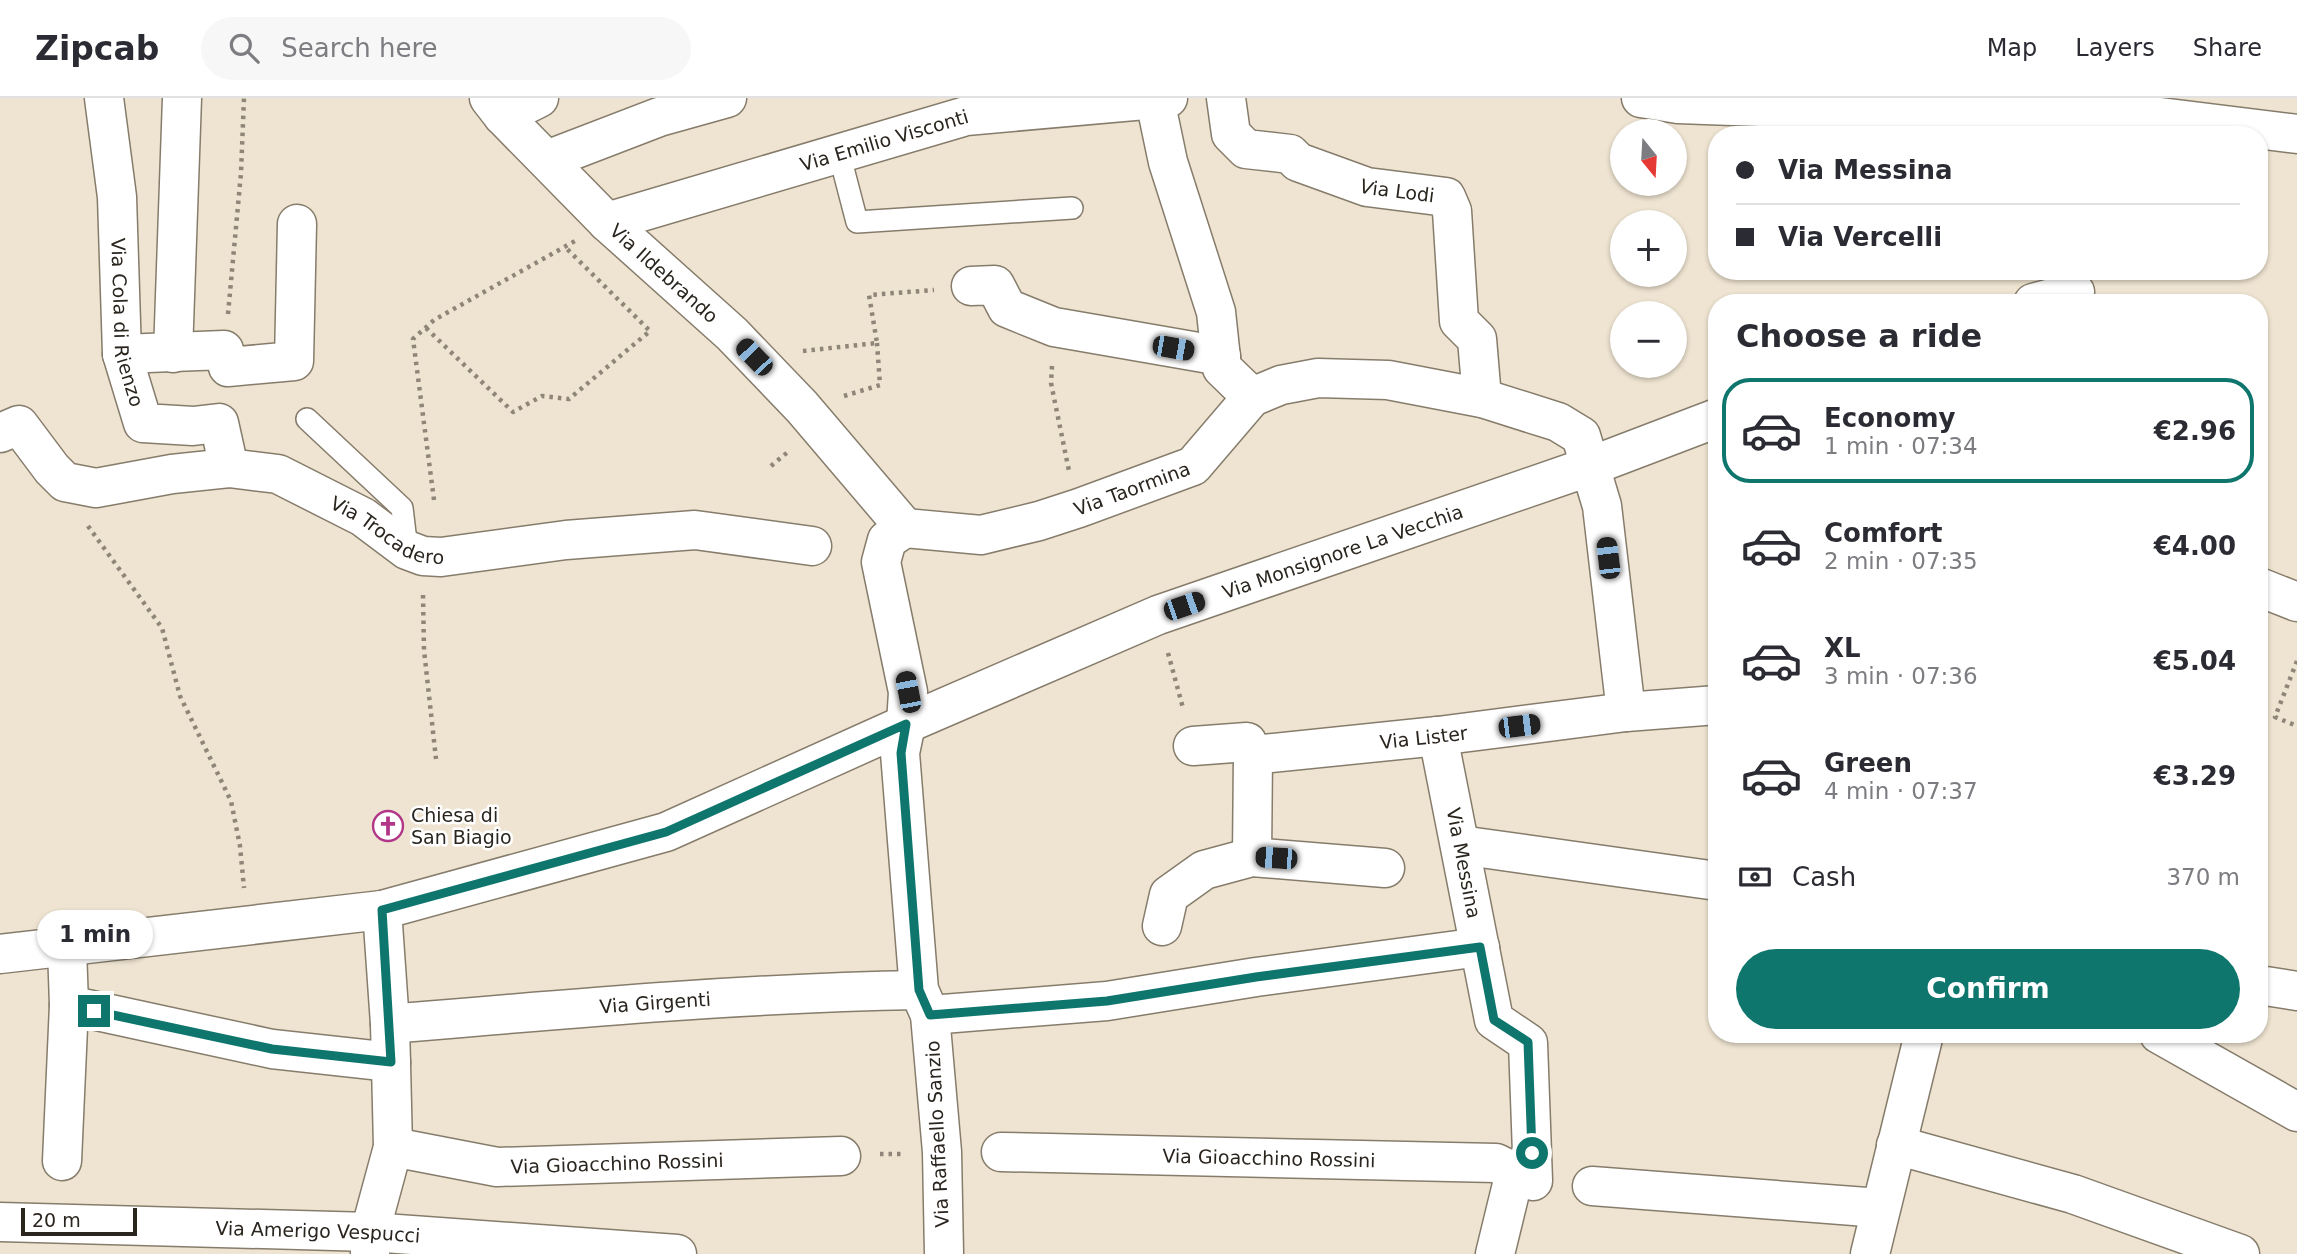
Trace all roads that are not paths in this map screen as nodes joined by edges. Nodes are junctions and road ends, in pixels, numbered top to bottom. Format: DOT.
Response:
graph roads {
  1 [pos="104,98"];
  2 [pos="182,98"];
  3 [pos="538,98"];
  4 [pos="727,98"];
  5 [pos="1226,98"];
  6 [pos="1642,98"];
  7 [pos="1162,99"];
  8 [pos="496,107"];
  9 [pos="2123,112"];
  10 [pos="2234,126"];
  11 [pos="2268,130"];
  12 [pos="2297,134"];
  13 [pos="839,153"];
  14 [pos="547,160"];
  15 [pos="1073,208"];
  16 [pos="607,222"];
  17 [pos="297,224"];
  18 [pos="954,288"];
  19 [pos="173,353"];
  20 [pos="122,354"];
  21 [pos="1221,356"];
  22 [pos="1252,397"];
  23 [pos="1482,398"];
  24 [pos="307,419"];
  25 [pos="1708,421"];
  26 [pos="0,433"];
  27 [pos="1591,466"];
  28 [pos="229,468"];
  29 [pos="905,528"];
  30 [pos="812,545"];
  31 [pos="424,554"];
  32 [pos="2268,590"];
  33 [pos="2297,602"];
  34 [pos="1708,706"];
  35 [pos="1626,712"];
  36 [pos="906,724"];
  37 [pos="1438,736"];
  38 [pos="1193,746"];
  39 [pos="1254,755"];
  40 [pos="1460,845"];
  41 [pos="1252,857"];
  42 [pos="1385,868"];
  43 [pos="1708,880"];
  44 [pos="382,910"];
  45 [pos="1162,926"];
  46 [pos="67,947"];
  47 [pos="1480,947"];
  48 [pos="0,954"];
  49 [pos="2268,986"];
  50 [pos="2297,990"];
  51 [pos="925,1003"];
  52 [pos="69,1005"];
  53 [pos="390,1024"];
  54 [pos="1922,1043"];
  55 [pos="2175,1043"];
  56 [pos="391,1062"];
  57 [pos="2297,1112"];
  58 [pos="1896,1145"];
  59 [pos="393,1147"];
  60 [pos="1001,1152"];
  61 [pos="841,1156"];
  62 [pos="62,1161"];
  63 [pos="1524,1176"];
  64 [pos="1592,1186"];
  65 [pos="1880,1208"];
  66 [pos="0,1222"];
  67 [pos="370,1243"];
  68 [pos="677,1254"];
  69 [pos="944,1254"];
  70 [pos="1495,1254"];
  71 [pos="1870,1254"];
  72 [pos="2240,1254"];
  1 -- 20 [label="street, Via Cola di Rienzo"];
  2 -- 19 [label="street"];
  3 -- 8 [label="street"];
  4 -- 14 [label="street"];
  5 -- 23 [label="street, Via Lodi"];
  6 -- 9 [label="street"];
  7 -- 13 [label="street, Via Emilio Visconti"];
  7 -- 21 [label="street"];
  8 -- 14 [label="street, Via Ildebrando"];
  9 -- 10 [label="street"];
  11 -- 12 [label="street"];
  13 -- 15 [label="lane"];
  13 -- 16 [label="street, Via Emilio Visconti"];
  14 -- 16 [label="street, Via Ildebrando"];
  16 -- 29 [label="street, Via Ildebrando"];
  17 -- 19 [label="street"];
  18 -- 21 [label="street"];
  19 -- 20 [label="street"];
  20 -- 28 [label="street, Via Cola di Rienzo"];
  21 -- 22 [label="street"];
  22 -- 23 [label="street, Via Taormina"];
  22 -- 29 [label="street, Via Taormina"];
  23 -- 27 [label="street, Via Taormina"];
  24 -- 31 [label="lane"];
  25 -- 27 [label="street, Via Monsignore La Vecchia"];
  26 -- 28 [label="street, Via Trocadero"];
  27 -- 35 [label="street"];
  27 -- 36 [label="street, Via Monsignore La Vecchia"];
  28 -- 31 [label="street, Via Trocadero"];
  29 -- 36 [label="street"];
  30 -- 31 [label="street, Via Trocadero"];
  32 -- 33 [label="street"];
  34 -- 35 [label="street, Via Lister"];
  35 -- 37 [label="street, Via Lister"];
  36 -- 44 [label="street, Via Monsignore La Vecchia"];
  36 -- 51 [label="street, Via Raffaello Sanzio"];
  37 -- 39 [label="street, Via Lister"];
  37 -- 40 [label="street, Via Messina"];
  38 -- 39 [label="street, Via Lister"];
  39 -- 41 [label="street"];
  40 -- 43 [label="street"];
  40 -- 47 [label="street, Via Messina"];
  41 -- 42 [label="street"];
  41 -- 45 [label="street"];
  44 -- 46 [label="street, Via Monsignore La Vecchia"];
  44 -- 53 [label="street"];
  46 -- 48 [label="street, Via Monsignore La Vecchia"];
  46 -- 52 [label="street"];
  47 -- 51 [label="street, Via Girgenti"];
  47 -- 63 [label="street, Via Messina"];
  49 -- 50 [label="street"];
  51 -- 53 [label="street, Via Girgenti"];
  51 -- 69 [label="street, Via Raffaello Sanzio"];
  52 -- 56 [label="street"];
  52 -- 62 [label="street"];
  53 -- 56 [label="street"];
  54 -- 58 [label="street"];
  55 -- 57 [label="street"];
  56 -- 59 [label="street"];
  58 -- 65 [label="street"];
  58 -- 72 [label="street"];
  59 -- 61 [label="street, Via Gioacchino Rossini"];
  59 -- 67 [label="street"];
  60 -- 63 [label="street, Via Gioacchino Rossini"];
  63 -- 70 [label="street, Via Messina"];
  64 -- 65 [label="street"];
  65 -- 71 [label="street"];
  66 -- 67 [label="street, Via Amerigo Vespucci"];
  67 -- 68 [label="street, Via Amerigo Vespucci"];
}
